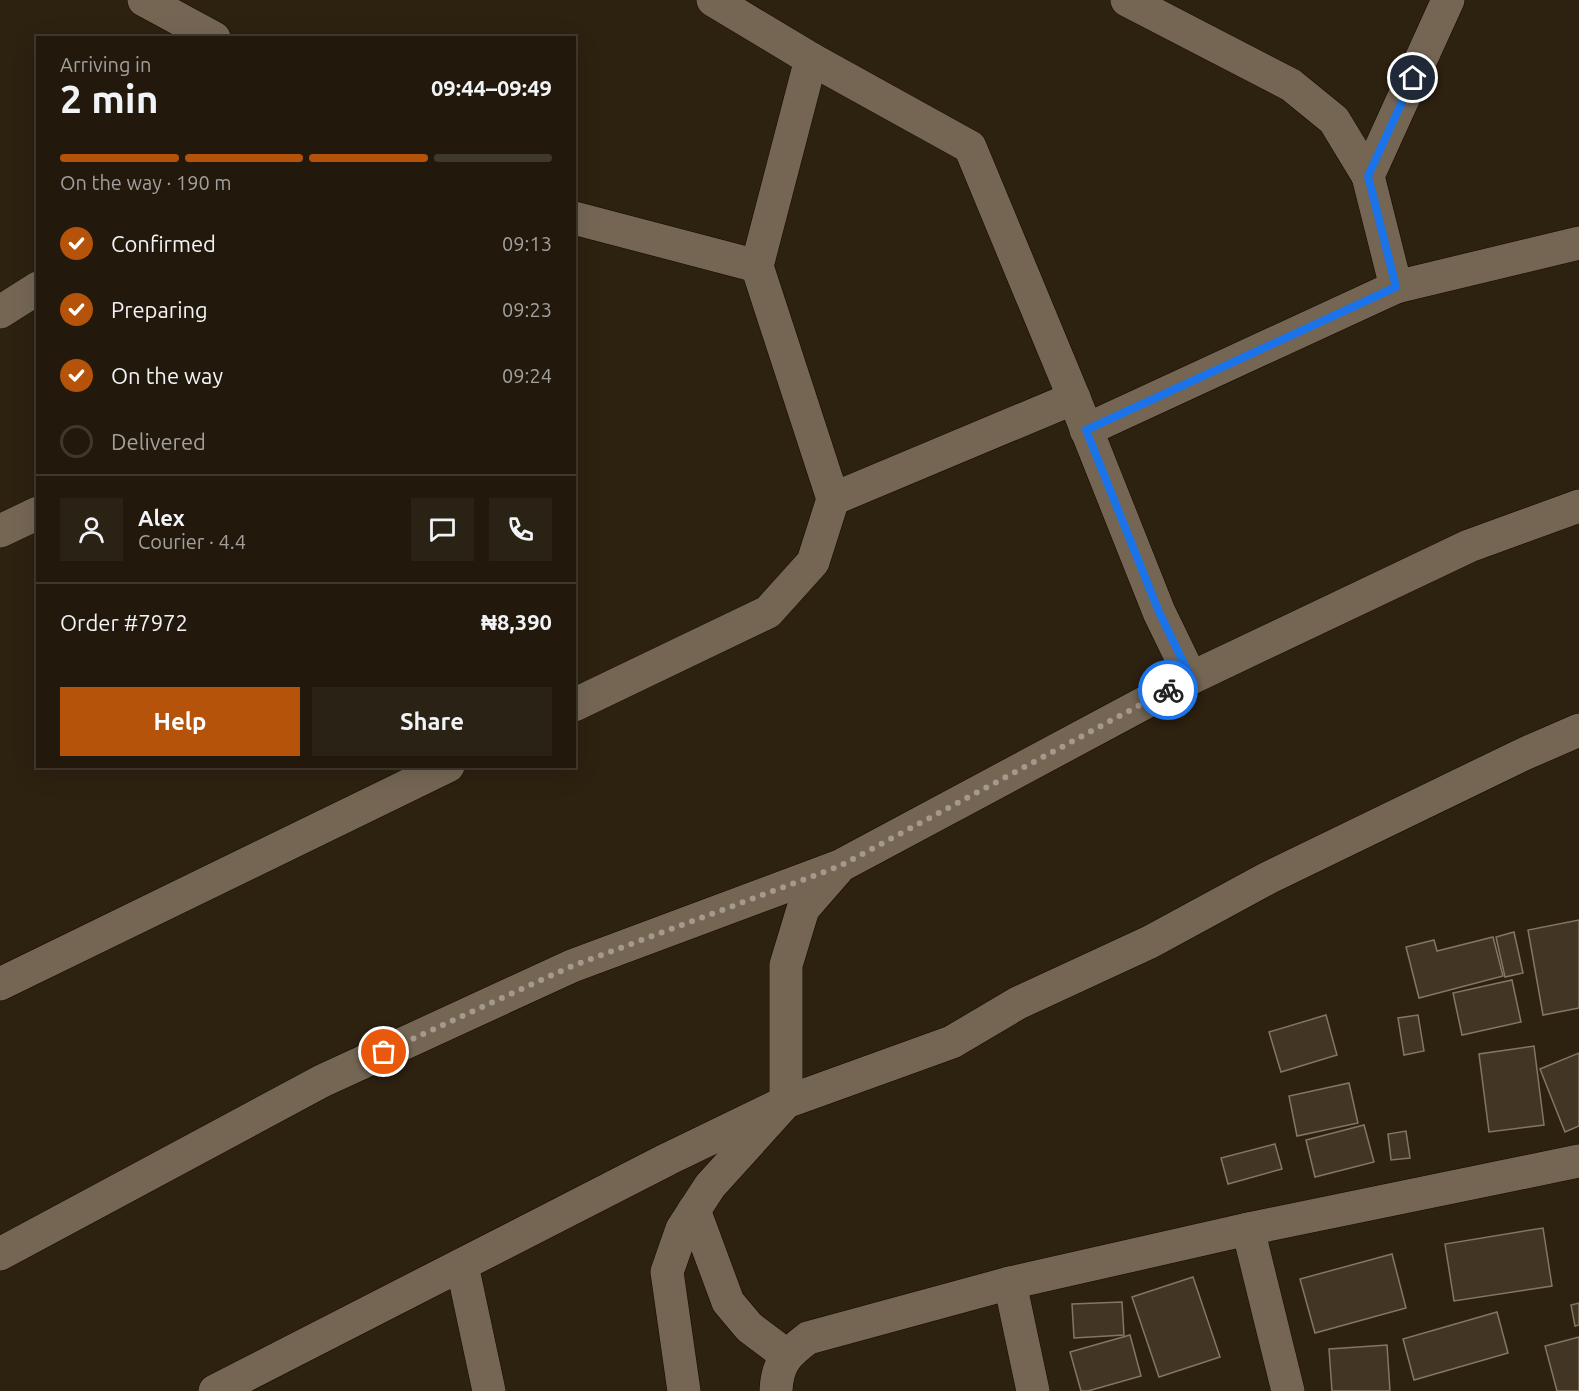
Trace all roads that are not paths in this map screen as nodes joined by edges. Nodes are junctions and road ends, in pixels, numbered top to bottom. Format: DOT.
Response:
graph roads {
  1 [pos="144,0"];
  2 [pos="713,0"];
  3 [pos="1127,0"];
  4 [pos="1449,0"];
  5 [pos="210,36"];
  6 [pos="811,58"];
  7 [pos="1368,176"];
  8 [pos="576,219"];
  9 [pos="1579,243"];
  10 [pos="757,266"];
  11 [pos="1396,287"];
  12 [pos="36,289"];
  13 [pos="0,312"];
  14 [pos="1074,398"];
  15 [pos="1086,430"];
  16 [pos="833,499"];
  17 [pos="1579,506"];
  18 [pos="36,514"];
  19 [pos="0,531"];
  20 [pos="1191,678"];
  21 [pos="576,704"];
  22 [pos="1579,730"];
  23 [pos="444,768"];
  24 [pos="840,866"];
  25 [pos="0,984"];
  26 [pos="786,1102"];
  27 [pos="1579,1161"];
  28 [pos="694,1210"];
  29 [pos="1248,1229"];
  30 [pos="0,1254"];
  31 [pos="462,1265"];
  32 [pos="1010,1283"];
  33 [pos="786,1355"];
  34 [pos="215,1391"];
  35 [pos="489,1391"];
  36 [pos="684,1391"];
  37 [pos="776,1391"];
  38 [pos="1033,1391"];
  39 [pos="1288,1391"];
  1 -- 5 [label="street"];
  2 -- 6 [label="street"];
  3 -- 7 [label="street"];
  4 -- 7 [label="street"];
  6 -- 10 [label="street"];
  6 -- 14 [label="street"];
  7 -- 11 [label="street"];
  8 -- 10 [label="street"];
  9 -- 11 [label="street"];
  10 -- 16 [label="street"];
  11 -- 15 [label="street"];
  12 -- 13 [label="street"];
  14 -- 15 [label="street"];
  14 -- 16 [label="street"];
  15 -- 20 [label="street"];
  16 -- 21 [label="street"];
  17 -- 20 [label="street"];
  18 -- 19 [label="street"];
  20 -- 24 [label="street"];
  22 -- 26 [label="street"];
  23 -- 25 [label="street"];
  24 -- 26 [label="street"];
  24 -- 30 [label="street"];
  26 -- 28 [label="street"];
  26 -- 31 [label="street"];
  27 -- 29 [label="street"];
  28 -- 33 [label="street"];
  28 -- 36 [label="street"];
  29 -- 32 [label="street"];
  29 -- 39 [label="street"];
  31 -- 34 [label="street"];
  31 -- 35 [label="street"];
  32 -- 33 [label="street"];
  32 -- 38 [label="street"];
  33 -- 37 [label="street"];
}
